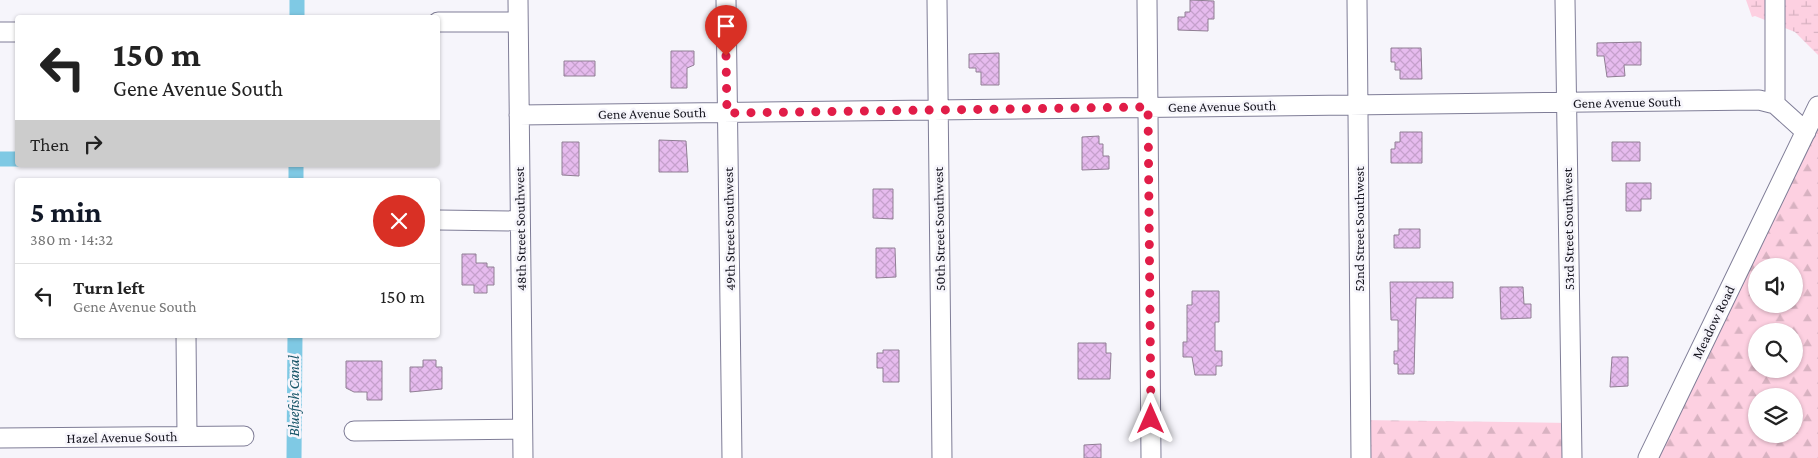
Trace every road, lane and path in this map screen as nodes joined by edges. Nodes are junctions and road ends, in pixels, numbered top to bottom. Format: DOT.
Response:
graph roads {
  1 [pos="518,0"];
  2 [pos="726,0"];
  3 [pos="937,0"];
  4 [pos="1147,0"];
  5 [pos="1357,0"];
  6 [pos="1565,0"];
  7 [pos="1775,0"];
  8 [pos="440,22"];
  9 [pos="518,22"];
  10 [pos="0,32"];
  11 [pos="15,32"];
  12 [pos="1566,103"];
  13 [pos="1358,104"];
  14 [pos="1775,104"];
  15 [pos="1818,106"];
  16 [pos="1148,107"];
  17 [pos="938,110"];
  18 [pos="727,113"];
  19 [pos="519,115"];
  20 [pos="1806,132"];
  21 [pos="440,220"];
  22 [pos="520,221"];
  23 [pos="186,338"];
  24 [pos="522,429"];
  25 [pos="354,431"];
  26 [pos="186,436"];
  27 [pos="244,436"];
  28 [pos="0,438"];
  29 [pos="523,458"];
  30 [pos="732,458"];
  31 [pos="942,458"];
  32 [pos="1152,458"];
  33 [pos="1361,458"];
  34 [pos="1572,458"];
  35 [pos="1648,458"];
  1 -- 9 [label="street, 48th Street Southwest"];
  2 -- 18 [label="street, 49th Street Southwest"];
  3 -- 17 [label="street, 50th Street Southwest"];
  4 -- 16 [label="street"];
  5 -- 13 [label="street, 52nd Street Southwest"];
  6 -- 12 [label="street, 53rd Street Southwest"];
  7 -- 14 [label="street"];
  8 -- 9 [label="street"];
  9 -- 19 [label="street, 48th Street Southwest"];
  10 -- 11 [label="street"];
  12 -- 13 [label="street, Gene Avenue South"];
  12 -- 14 [label="street, Gene Avenue South"];
  12 -- 34 [label="street, 53rd Street Southwest"];
  13 -- 16 [label="street, Gene Avenue South"];
  13 -- 33 [label="street, 52nd Street Southwest"];
  14 -- 20 [label="street"];
  15 -- 20 [label="street, Meadow Road"];
  16 -- 17 [label="street, Gene Avenue South"];
  16 -- 32 [label="street"];
  17 -- 18 [label="street, Gene Avenue South"];
  17 -- 31 [label="street, 50th Street Southwest"];
  18 -- 19 [label="street, Gene Avenue South"];
  18 -- 30 [label="street, 49th Street Southwest"];
  19 -- 22 [label="street, 48th Street Southwest"];
  20 -- 35 [label="street, Meadow Road"];
  21 -- 22 [label="street"];
  22 -- 24 [label="street, 48th Street Southwest"];
  23 -- 26 [label="street"];
  24 -- 25 [label="street"];
  24 -- 29 [label="street, 48th Street Southwest"];
  26 -- 27 [label="street, Hazel Avenue South"];
  26 -- 28 [label="street, Hazel Avenue South"];
}
